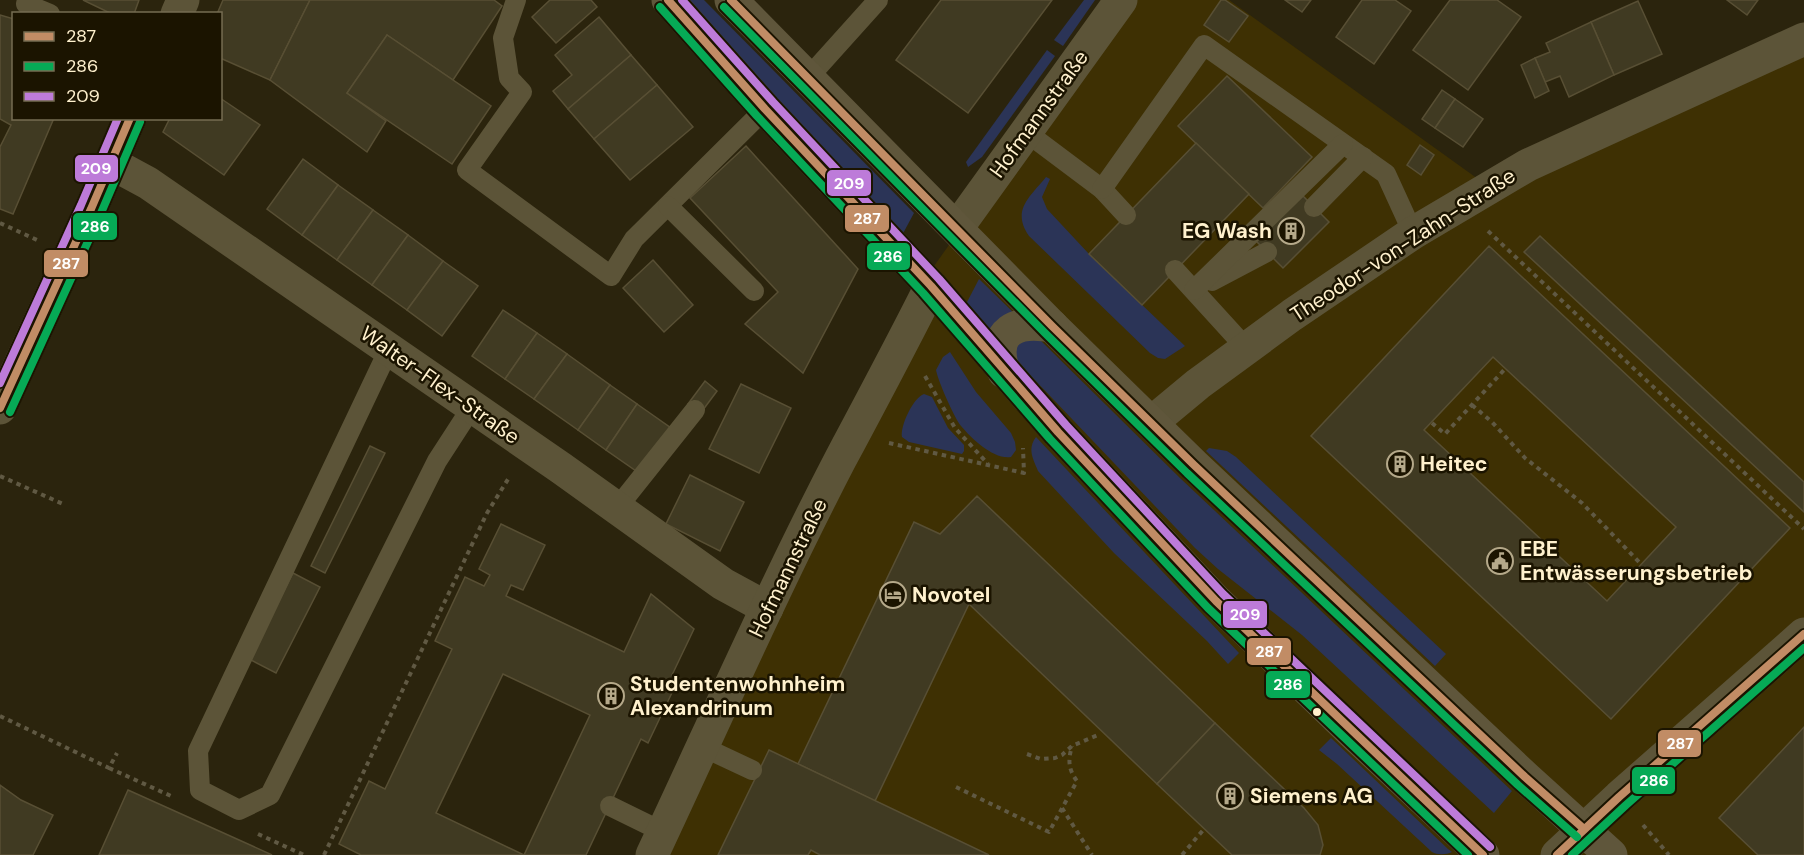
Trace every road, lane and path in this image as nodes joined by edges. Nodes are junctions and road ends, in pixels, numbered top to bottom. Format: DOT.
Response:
graph roads {
  1 [pos="27,0"];
  2 [pos="516,0"];
  3 [pos="668,0"];
  4 [pos="731,0"];
  5 [pos="878,0"];
  6 [pos="1121,0"];
  7 [pos="45,12"];
  8 [pos="1804,39"];
  9 [pos="807,79"];
  10 [pos="765,109"];
  11 [pos="129,120"];
  12 [pos="1026,132"];
  13 [pos="1343,144"];
  14 [pos="1363,157"];
  15 [pos="111,163"];
  16 [pos="1102,189"];
  17 [pos="668,206"];
  18 [pos="1314,207"];
  19 [pos="1126,215"];
  20 [pos="957,228"];
  21 [pos="1487,230"];
  22 [pos="1413,233"];
  23 [pos="1267,252"];
  24 [pos="1175,270"];
  25 [pos="931,286"];
  26 [pos="1194,290"];
  27 [pos="754,291"];
  28 [pos="1052,326"];
  29 [pos="389,349"];
  30 [pos="1247,349"];
  31 [pos="895,358"];
  32 [pos="1505,369"];
  33 [pos="1004,372"];
  34 [pos="1472,405"];
  35 [pos="472,407"];
  36 [pos="0,408"];
  37 [pos="695,410"];
  38 [pos="1151,423"];
  39 [pos="1432,423"];
  40 [pos="854,435"];
  41 [pos="529,446"];
  42 [pos="989,464"];
  43 [pos="1024,473"];
  44 [pos="0,476"];
  45 [pos="63,504"];
  46 [pos="617,508"];
  47 [pos="1804,529"];
  48 [pos="1642,565"];
  49 [pos="767,608"];
  50 [pos="1804,634"];
  51 [pos="0,716"];
  52 [pos="1100,734"];
  53 [pos="1072,746"];
  54 [pos="703,747"];
  55 [pos="117,753"];
  56 [pos="1027,754"];
  57 [pos="109,768"];
  58 [pos="752,770"];
  59 [pos="133,779"];
  60 [pos="956,787"];
  61 [pos="610,806"];
  62 [pos="1062,808"];
  63 [pos="1204,829"];
  64 [pos="1584,829"];
  65 [pos="657,843"];
  66 [pos="324,855"];
  67 [pos="1092,855"];
  68 [pos="1182,855"];
  69 [pos="1484,855"];
  70 [pos="1557,855"];
  71 [pos="1611,855"];
  1 -- 7 [label="lane"];
  2 -- 17 [label="lane"];
  3 -- 10 [label="main road"];
  4 -- 9 [label="main road"];
  5 -- 9 [label="lane"];
  6 -- 12 [label="street, Hofmannstraße"];
  8 -- 22 [label="street, Theodor-von-Zahn-Straße"];
  9 -- 20 [label="main road"];
  10 -- 17 [label="lane"];
  10 -- 25 [label="main road"];
  11 -- 15 [label="street"];
  12 -- 16 [label="lane"];
  12 -- 20 [label="street, Hofmannstraße"];
  13 -- 14 [label="lane"];
  13 -- 16 [label="lane"];
  13 -- 26 [label="lane"];
  14 -- 18 [label="lane"];
  14 -- 22 [label="lane"];
  15 -- 29 [label="street, Walter-Flex-Straße"];
  15 -- 36 [label="street"];
  16 -- 19 [label="lane"];
  17 -- 27 [label="lane"];
  20 -- 28 [label="main road"];
  21 -- 47 [label="path"];
  22 -- 30 [label="street, Theodor-von-Zahn-Straße"];
  23 -- 26 [label="lane"];
  24 -- 26 [label="lane"];
  25 -- 31 [label="street, Hofmannstraße"];
  25 -- 33 [label="main road"];
  26 -- 30 [label="lane"];
  28 -- 33 [label="main road"];
  28 -- 38 [label="main road"];
  29 -- 35 [label="street, Walter-Flex-Straße"];
  29 -- 35 [label="lane"];
  30 -- 38 [label="street, Theodor-von-Zahn-Straße"];
  31 -- 40 [label="street, Hofmannstraße"];
  31 -- 42 [label="path"];
  32 -- 34 [label="path"];
  33 -- 69 [label="main road"];
  34 -- 39 [label="path"];
  34 -- 48 [label="path"];
  35 -- 41 [label="street, Walter-Flex-Straße"];
  37 -- 46 [label="lane"];
  38 -- 64 [label="main road"];
  40 -- 42 [label="path"];
  40 -- 49 [label="street, Hofmannstraße"];
  41 -- 46 [label="street, Walter-Flex-Straße"];
  41 -- 66 [label="path"];
  42 -- 43 [label="path"];
  44 -- 45 [label="path"];
  46 -- 49 [label="street, Walter-Flex-Straße"];
  49 -- 54 [label="street, Hofmannstraße"];
  50 -- 64 [label="street"];
  51 -- 57 [label="path"];
  52 -- 53 [label="path"];
  53 -- 56 [label="path"];
  53 -- 62 [label="path"];
  54 -- 58 [label="lane"];
  54 -- 65 [label="street, Hofmannstraße"];
  55 -- 57 [label="path"];
  57 -- 59 [label="path"];
  60 -- 62 [label="path"];
  61 -- 65 [label="lane"];
  62 -- 67 [label="path"];
  63 -- 68 [label="path"];
  64 -- 70 [label="street"];
  64 -- 71 [label="main road"];
}
